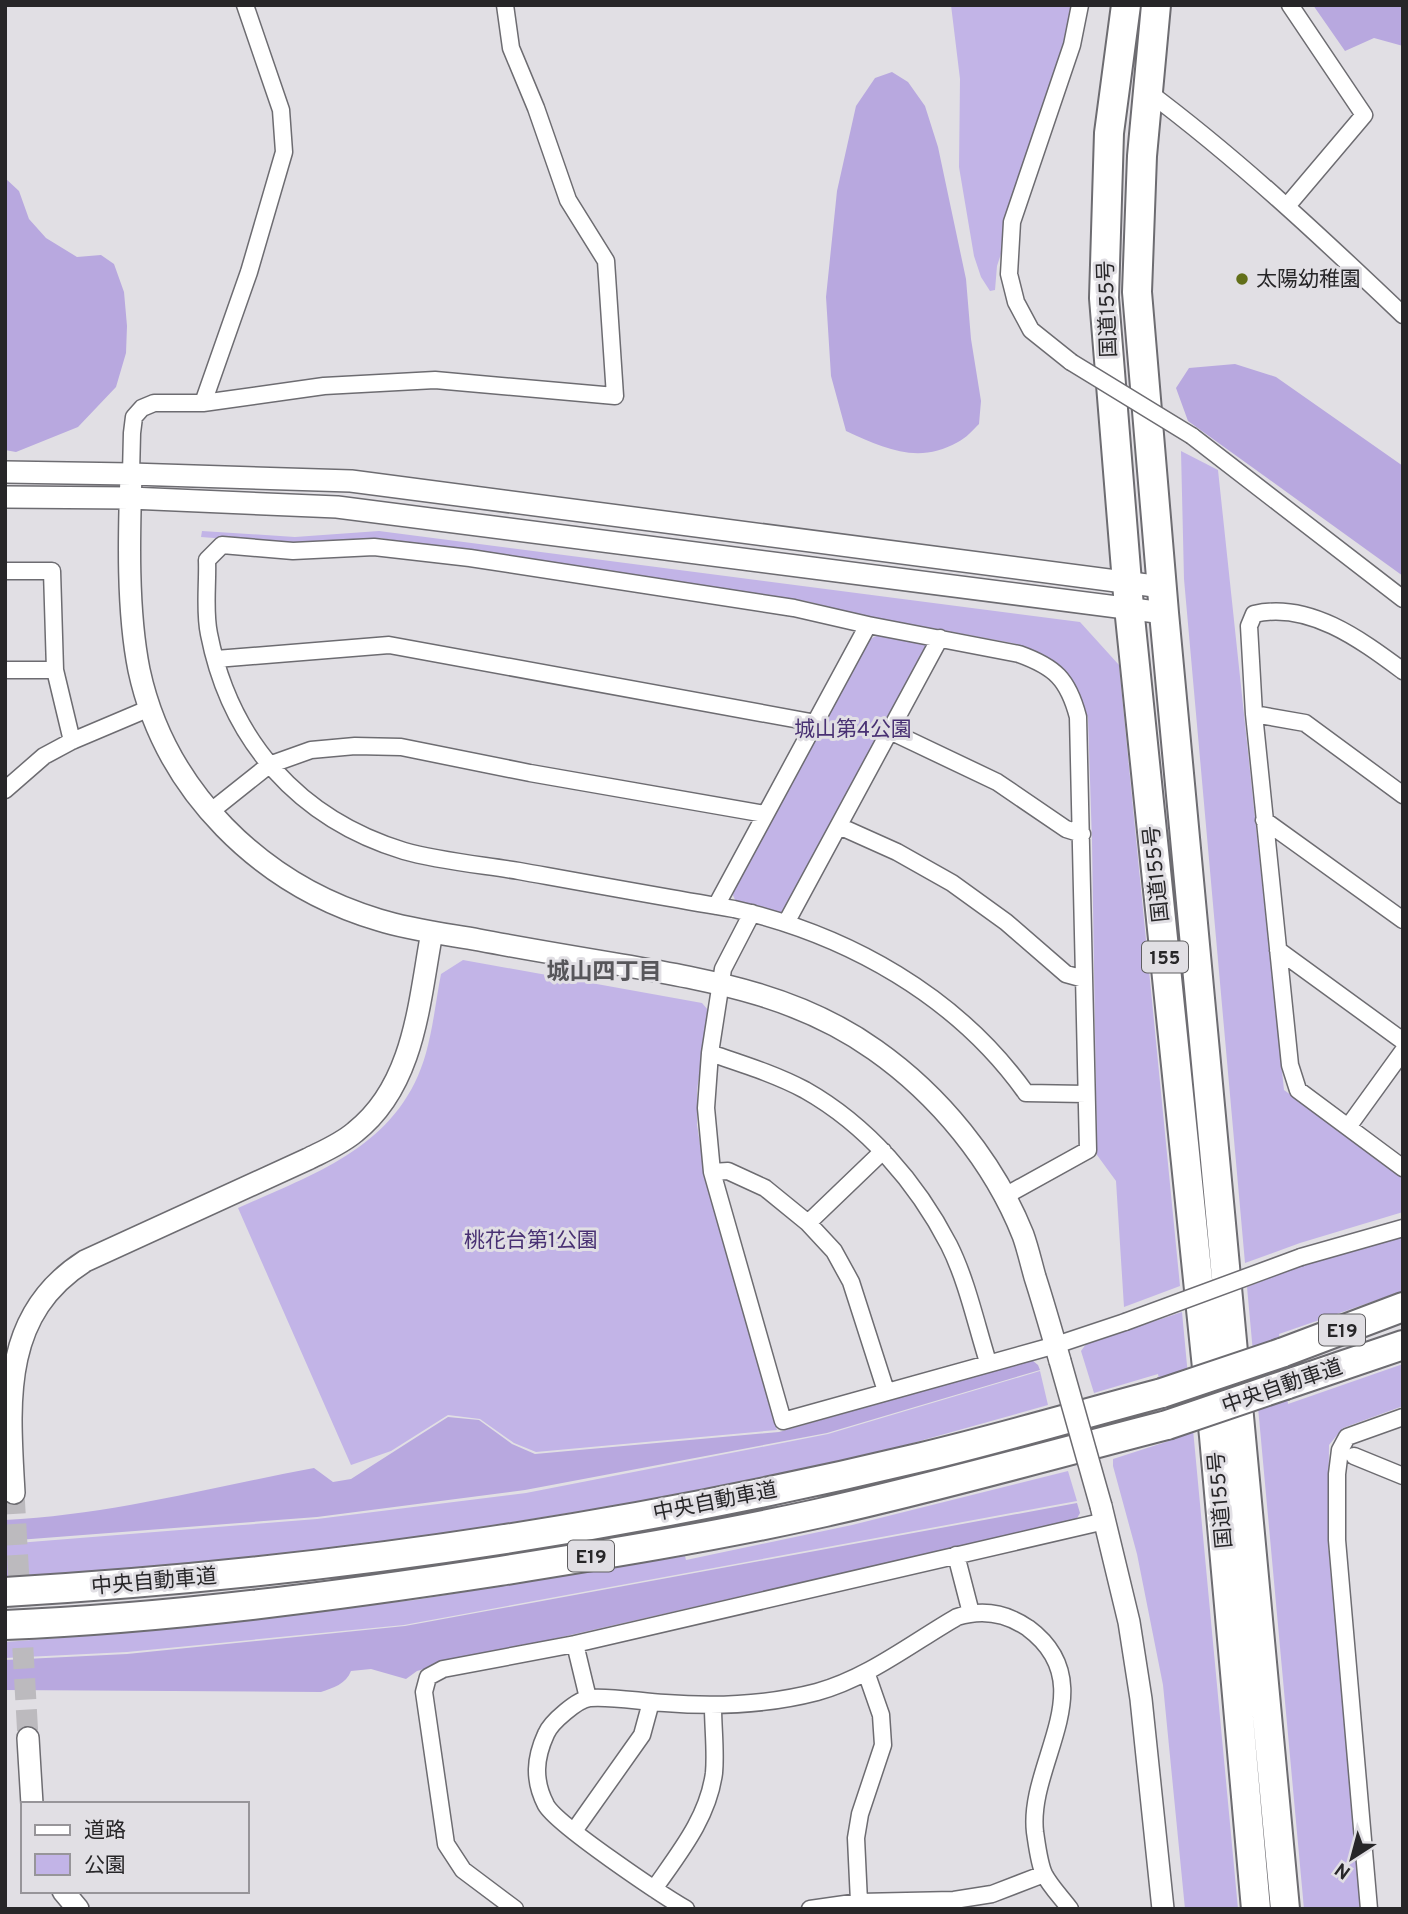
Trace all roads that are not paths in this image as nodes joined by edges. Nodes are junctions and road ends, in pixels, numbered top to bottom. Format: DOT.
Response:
graph roads {
  1 [pos="245,5"];
  2 [pos="505,5"];
  3 [pos="1080,5"];
  4 [pos="1126,5"];
  5 [pos="1156,5"];
  6 [pos="1290,5"];
  7 [pos="1147,92"];
  8 [pos="1287,206"];
  9 [pos="1403,314"];
  10 [pos="202,403"];
  11 [pos="5,472"];
  12 [pos="131,474"];
  13 [pos="5,497"];
  14 [pos="131,498"];
  15 [pos="5,570"];
  16 [pos="1128,595"];
  17 [pos="1163,600"];
  18 [pos="1403,600"];
  19 [pos="868,625"];
  20 [pos="940,638"];
  21 [pos="216,659"];
  22 [pos="5,670"];
  23 [pos="55,670"];
  24 [pos="1403,671"];
  25 [pos="150,708"];
  26 [pos="1254,714"];
  27 [pos="816,723"];
  28 [pos="892,732"];
  29 [pos="72,741"];
  30 [pos="269,765"];
  31 [pos="8,783"];
  32 [pos="1403,795"];
  33 [pos="210,812"];
  34 [pos="765,814"];
  35 [pos="1264,820"];
  36 [pos="839,826"];
  37 [pos="1082,834"];
  38 [pos="716,906"];
  39 [pos="752,913"];
  40 [pos="1403,920"];
  41 [pos="786,923"];
  42 [pos="432,932"];
  43 [pos="1278,950"];
  44 [pos="1084,979"];
  45 [pos="721,983"];
  46 [pos="1403,1041"];
  47 [pos="1403,1051"];
  48 [pos="710,1053"];
  49 [pos="1086,1094"];
  50 [pos="1348,1127"];
  51 [pos="883,1151"];
  52 [pos="1403,1168"];
  53 [pos="712,1172"];
  54 [pos="1003,1197"];
  55 [pos="808,1223"];
  56 [pos="1403,1228"];
  57 [pos="1403,1307"];
  58 [pos="1403,1345"];
  59 [pos="1058,1353"];
  60 [pos="988,1363"];
  61 [pos="886,1391"];
  62 [pos="1403,1417"];
  63 [pos="8,1455"];
  64 [pos="1354,1456"];
  65 [pos="1403,1476"];
  66 [pos="14,1493"];
  67 [pos="1103,1513"];
  68 [pos="956,1555"];
  69 [pos="5,1592"];
  70 [pos="971,1613"];
  71 [pos="5,1625"];
  72 [pos="575,1644"];
  73 [pos="866,1672"];
  74 [pos="589,1698"];
  75 [pos="651,1702"];
  76 [pos="713,1707"];
  77 [pos="28,1738"];
  78 [pos="32,1802"];
  79 [pos="574,1831"];
  80 [pos="1044,1874"];
  81 [pos="654,1888"];
  82 [pos="65,1893"];
  83 [pos="859,1902"];
  84 [pos="78,1909"];
  85 [pos="515,1909"];
  86 [pos="686,1909"];
  87 [pos="810,1909"];
  88 [pos="1070,1909"];
  89 [pos="1163,1909"];
  90 [pos="1256,1909"];
  91 [pos="1285,1909"];
  92 [pos="1369,1909"];
  1 -- 10 [label="street"];
  2 -- 10 [label="street"];
  3 -- 18 [label="street, bridge"];
  4 -- 16 [label="highway, 国道155号 / 155"];
  5 -- 7 [label="highway, 国道155号 / 155"];
  6 -- 8 [label="street"];
  7 -- 8 [label="street"];
  7 -- 17 [label="highway, 国道155号 / 155"];
  8 -- 9 [label="street"];
  10 -- 12 [label="street"];
  11 -- 12 [label="street"];
  12 -- 14 [label="street"];
  12 -- 16 [label="street"];
  13 -- 14 [label="street"];
  14 -- 16 [label="street"];
  14 -- 25 [label="street"];
  15 -- 23 [label="street"];
  16 -- 17 [label="street"];
  16 -- 90 [label="highway, 国道155号 / 155"];
  17 -- 91 [label="highway, 国道155号 / 155"];
  19 -- 20 [label="street"];
  19 -- 21 [label="street"];
  19 -- 27 [label="street"];
  20 -- 28 [label="street"];
  20 -- 37 [label="street"];
  21 -- 27 [label="street"];
  21 -- 30 [label="street"];
  22 -- 23 [label="street"];
  23 -- 29 [label="street"];
  24 -- 26 [label="street"];
  25 -- 29 [label="street"];
  25 -- 33 [label="street"];
  26 -- 32 [label="street"];
  26 -- 35 [label="street"];
  27 -- 34 [label="street"];
  28 -- 36 [label="street"];
  28 -- 37 [label="street"];
  29 -- 31 [label="street"];
  30 -- 33 [label="street"];
  30 -- 34 [label="street"];
  30 -- 38 [label="street"];
  33 -- 42 [label="street"];
  34 -- 38 [label="street"];
  35 -- 40 [label="street"];
  35 -- 43 [label="street"];
  36 -- 41 [label="street"];
  36 -- 44 [label="street"];
  37 -- 44 [label="street"];
  38 -- 39 [label="street"];
  39 -- 41 [label="street"];
  39 -- 45 [label="street"];
  41 -- 49 [label="street"];
  42 -- 45 [label="street"];
  42 -- 63 [label="street"];
  43 -- 46 [label="street"];
  43 -- 50 [label="street"];
  44 -- 49 [label="street"];
  45 -- 48 [label="street"];
  45 -- 54 [label="street"];
  47 -- 50 [label="street"];
  48 -- 51 [label="street"];
  48 -- 53 [label="street"];
  49 -- 54 [label="street"];
  50 -- 52 [label="street"];
  51 -- 55 [label="street"];
  51 -- 60 [label="street"];
  53 -- 55 [label="street"];
  53 -- 61 [label="street"];
  54 -- 59 [label="street"];
  55 -- 61 [label="street"];
  56 -- 59 [label="street, bridge"];
  57 -- 69 [label="highway, 中央自動車道 / E19, bridge"];
  58 -- 71 [label="highway, 中央自動車道 / E19, bridge"];
  59 -- 60 [label="street"];
  59 -- 67 [label="street, bridge"];
  60 -- 61 [label="street"];
  62 -- 92 [label="street"];
  63 -- 66 [label="street"];
  64 -- 65 [label="street"];
  67 -- 68 [label="street"];
  67 -- 89 [label="street"];
  68 -- 70 [label="street"];
  68 -- 72 [label="street"];
  70 -- 73 [label="street"];
  70 -- 80 [label="street"];
  72 -- 74 [label="street"];
  72 -- 85 [label="street"];
  73 -- 76 [label="street"];
  73 -- 83 [label="street"];
  74 -- 75 [label="street"];
  74 -- 79 [label="street"];
  75 -- 76 [label="street"];
  75 -- 79 [label="street"];
  76 -- 81 [label="street"];
  77 -- 78 [label="street"];
  79 -- 81 [label="street"];
  80 -- 83 [label="street"];
  80 -- 88 [label="street"];
  81 -- 86 [label="street"];
  82 -- 84 [label="street"];
  83 -- 87 [label="street"];
}
